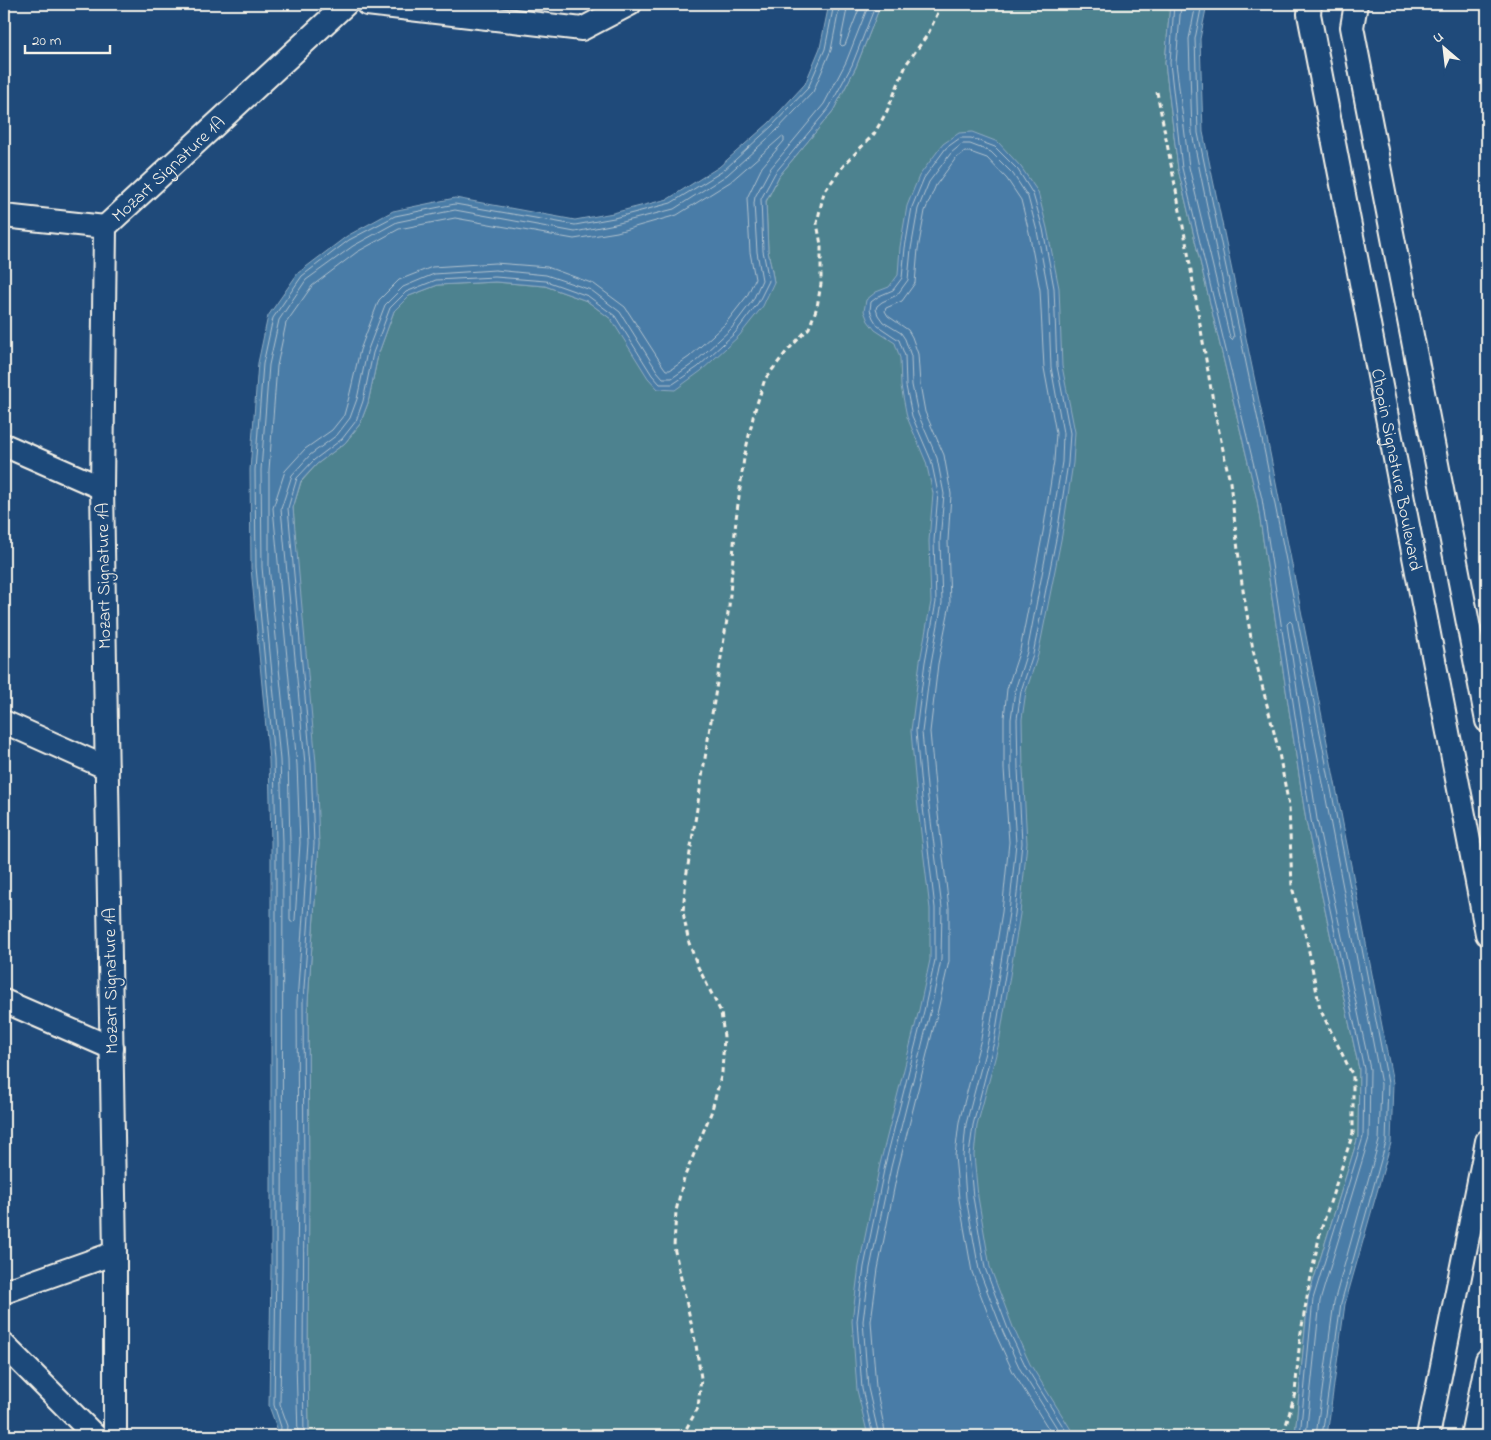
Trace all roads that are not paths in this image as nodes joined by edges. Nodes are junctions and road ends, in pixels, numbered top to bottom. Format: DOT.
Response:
graph roads {
  1 [pos="346,4"];
  2 [pos="367,4"];
  3 [pos="630,4"];
  4 [pos="1310,4"];
  5 [pos="1356,4"];
  6 [pos="4,216"];
  7 [pos="104,227"];
  8 [pos="4,445"];
  9 [pos="102,488"];
  10 [pos="1487,721"];
  11 [pos="4,722"];
  12 [pos="106,768"];
  13 [pos="1487,934"];
  14 [pos="4,1001"];
  15 [pos="112,1048"];
  16 [pos="1487,1141"];
  17 [pos="115,1253"];
  18 [pos="4,1292"];
  19 [pos="4,1345"];
  20 [pos="1487,1360"];
  21 [pos="95,1436"];
  22 [pos="115,1436"];
  23 [pos="1428,1436"];
  24 [pos="1472,1436"];
  1 -- 7 [label="street, Mozart Signature 1A"];
  2 -- 3 [label="street"];
  4 -- 13 [label="street, Chopin Signature Boulevard"];
  5 -- 10 [label="street"];
  6 -- 7 [label="street"];
  7 -- 9 [label="street, Mozart Signature 1A"];
  8 -- 9 [label="street"];
  9 -- 12 [label="street, Mozart Signature 1A"];
  11 -- 12 [label="street"];
  12 -- 15 [label="street, Mozart Signature 1A"];
  14 -- 15 [label="street"];
  15 -- 17 [label="street, Mozart Signature 1A"];
  16 -- 23 [label="street"];
  17 -- 18 [label="street"];
  17 -- 22 [label="street, Mozart Signature 1A"];
  19 -- 21 [label="street"];
  20 -- 24 [label="street"];
}
